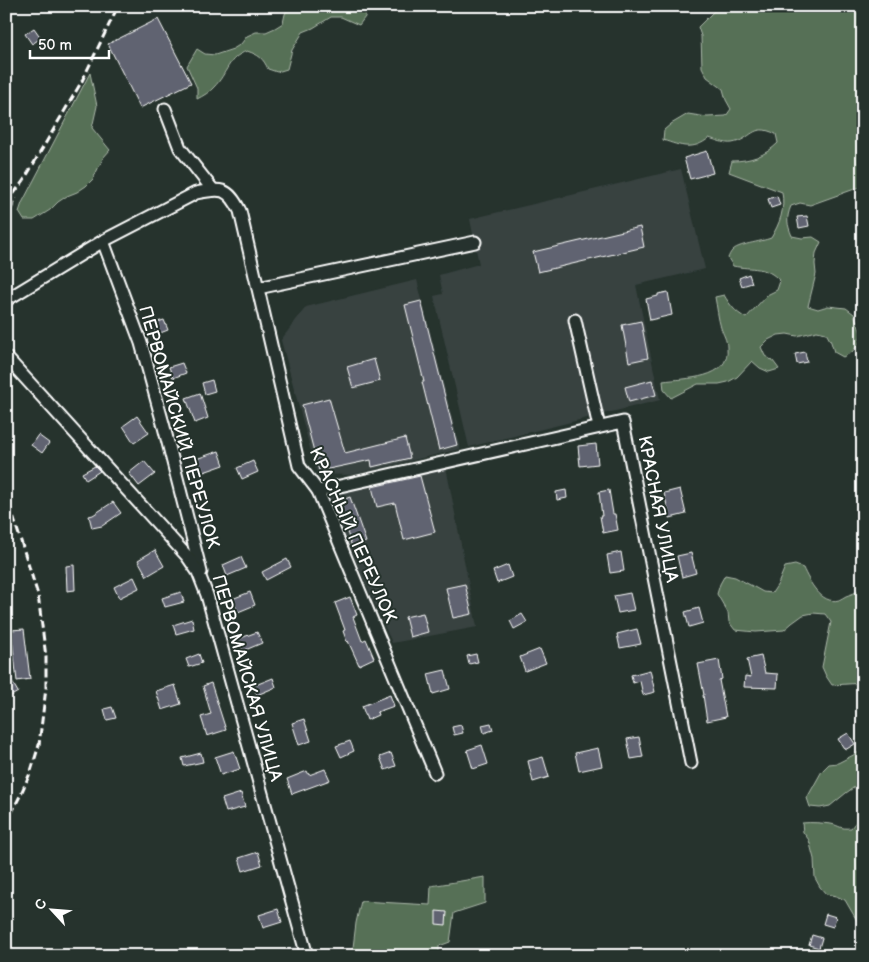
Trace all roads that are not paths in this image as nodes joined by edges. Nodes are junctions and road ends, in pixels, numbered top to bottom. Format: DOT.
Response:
graph roads {
  1 [pos="164,109"];
  2 [pos="219,191"];
  3 [pos="104,241"];
  4 [pos="475,242"];
  5 [pos="258,288"];
  6 [pos="7,302"];
  7 [pos="575,320"];
  8 [pos="6,357"];
  9 [pos="599,427"];
  10 [pos="318,491"];
  11 [pos="207,595"];
  12 [pos="691,763"];
  13 [pos="435,773"];
  14 [pos="307,956"];
  1 -- 2 [label="street, КРАСНЫЙ ПЕРЕУЛОК"];
  2 -- 3 [label="street"];
  2 -- 5 [label="street, КРАСНЫЙ ПЕРЕУЛОК"];
  3 -- 6 [label="street"];
  3 -- 11 [label="street, ПЕРВОМАЙСКИЙ ПЕРЕУЛОК"];
  4 -- 5 [label="street"];
  5 -- 10 [label="street, КРАСНЫЙ ПЕРЕУЛОК"];
  7 -- 9 [label="street"];
  8 -- 11 [label="street, ПЕРВОМАЙСКАЯ УЛИЦА"];
  9 -- 10 [label="street, КРАСНАЯ УЛИЦА"];
  9 -- 12 [label="street, КРАСНАЯ УЛИЦА"];
  10 -- 13 [label="street, КРАСНЫЙ ПЕРЕУЛОК"];
  11 -- 14 [label="street, ПЕРВОМАЙСКАЯ УЛИЦА"];
}
